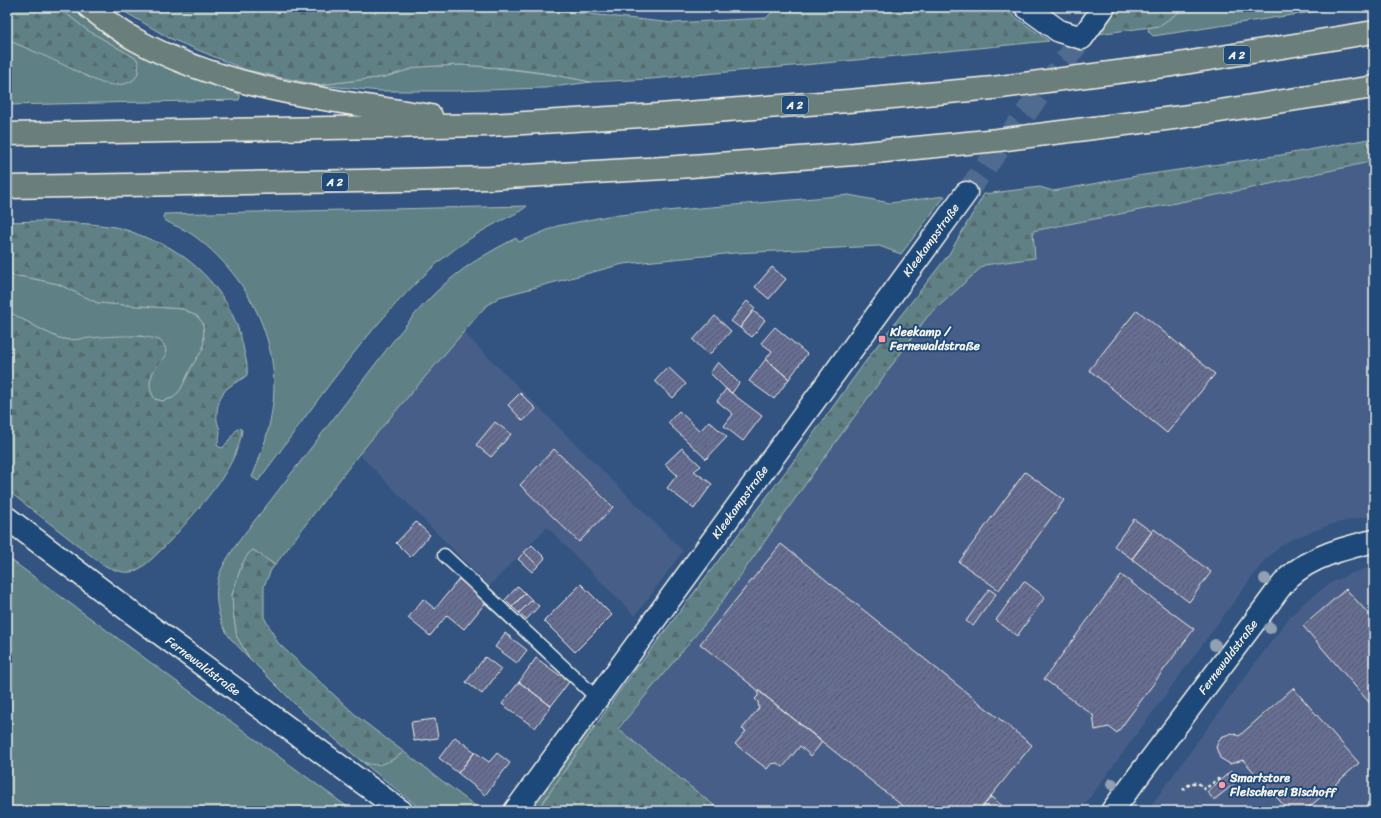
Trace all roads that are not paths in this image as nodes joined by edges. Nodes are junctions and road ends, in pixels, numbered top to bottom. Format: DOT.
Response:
graph roads {
  1 [pos="89,7"];
  2 [pos="1026,7"];
  3 [pos="1104,7"];
  4 [pos="1374,32"];
  5 [pos="1374,87"];
  6 [pos="490,125"];
  7 [pos="7,134"];
  8 [pos="7,187"];
  9 [pos="966,193"];
  10 [pos="7,518"];
  11 [pos="1373,542"];
  12 [pos="444,555"];
  13 [pos="597,698"];
  14 [pos="401,811"];
  15 [pos="515,811"];
  16 [pos="1112,811"];
  1 -- 6 [label="highway"];
  2 -- 3 [label="street"];
  4 -- 6 [label="highway, A 2"];
  5 -- 8 [label="highway, A 2"];
  6 -- 7 [label="highway, A 2"];
  9 -- 13 [label="street, Kleekampstraße"];
  10 -- 14 [label="street, Fernewaldstraße"];
  11 -- 16 [label="street, Fernewaldstraße"];
  12 -- 13 [label="lane"];
  13 -- 15 [label="street, Kleekampstraße"];
}
